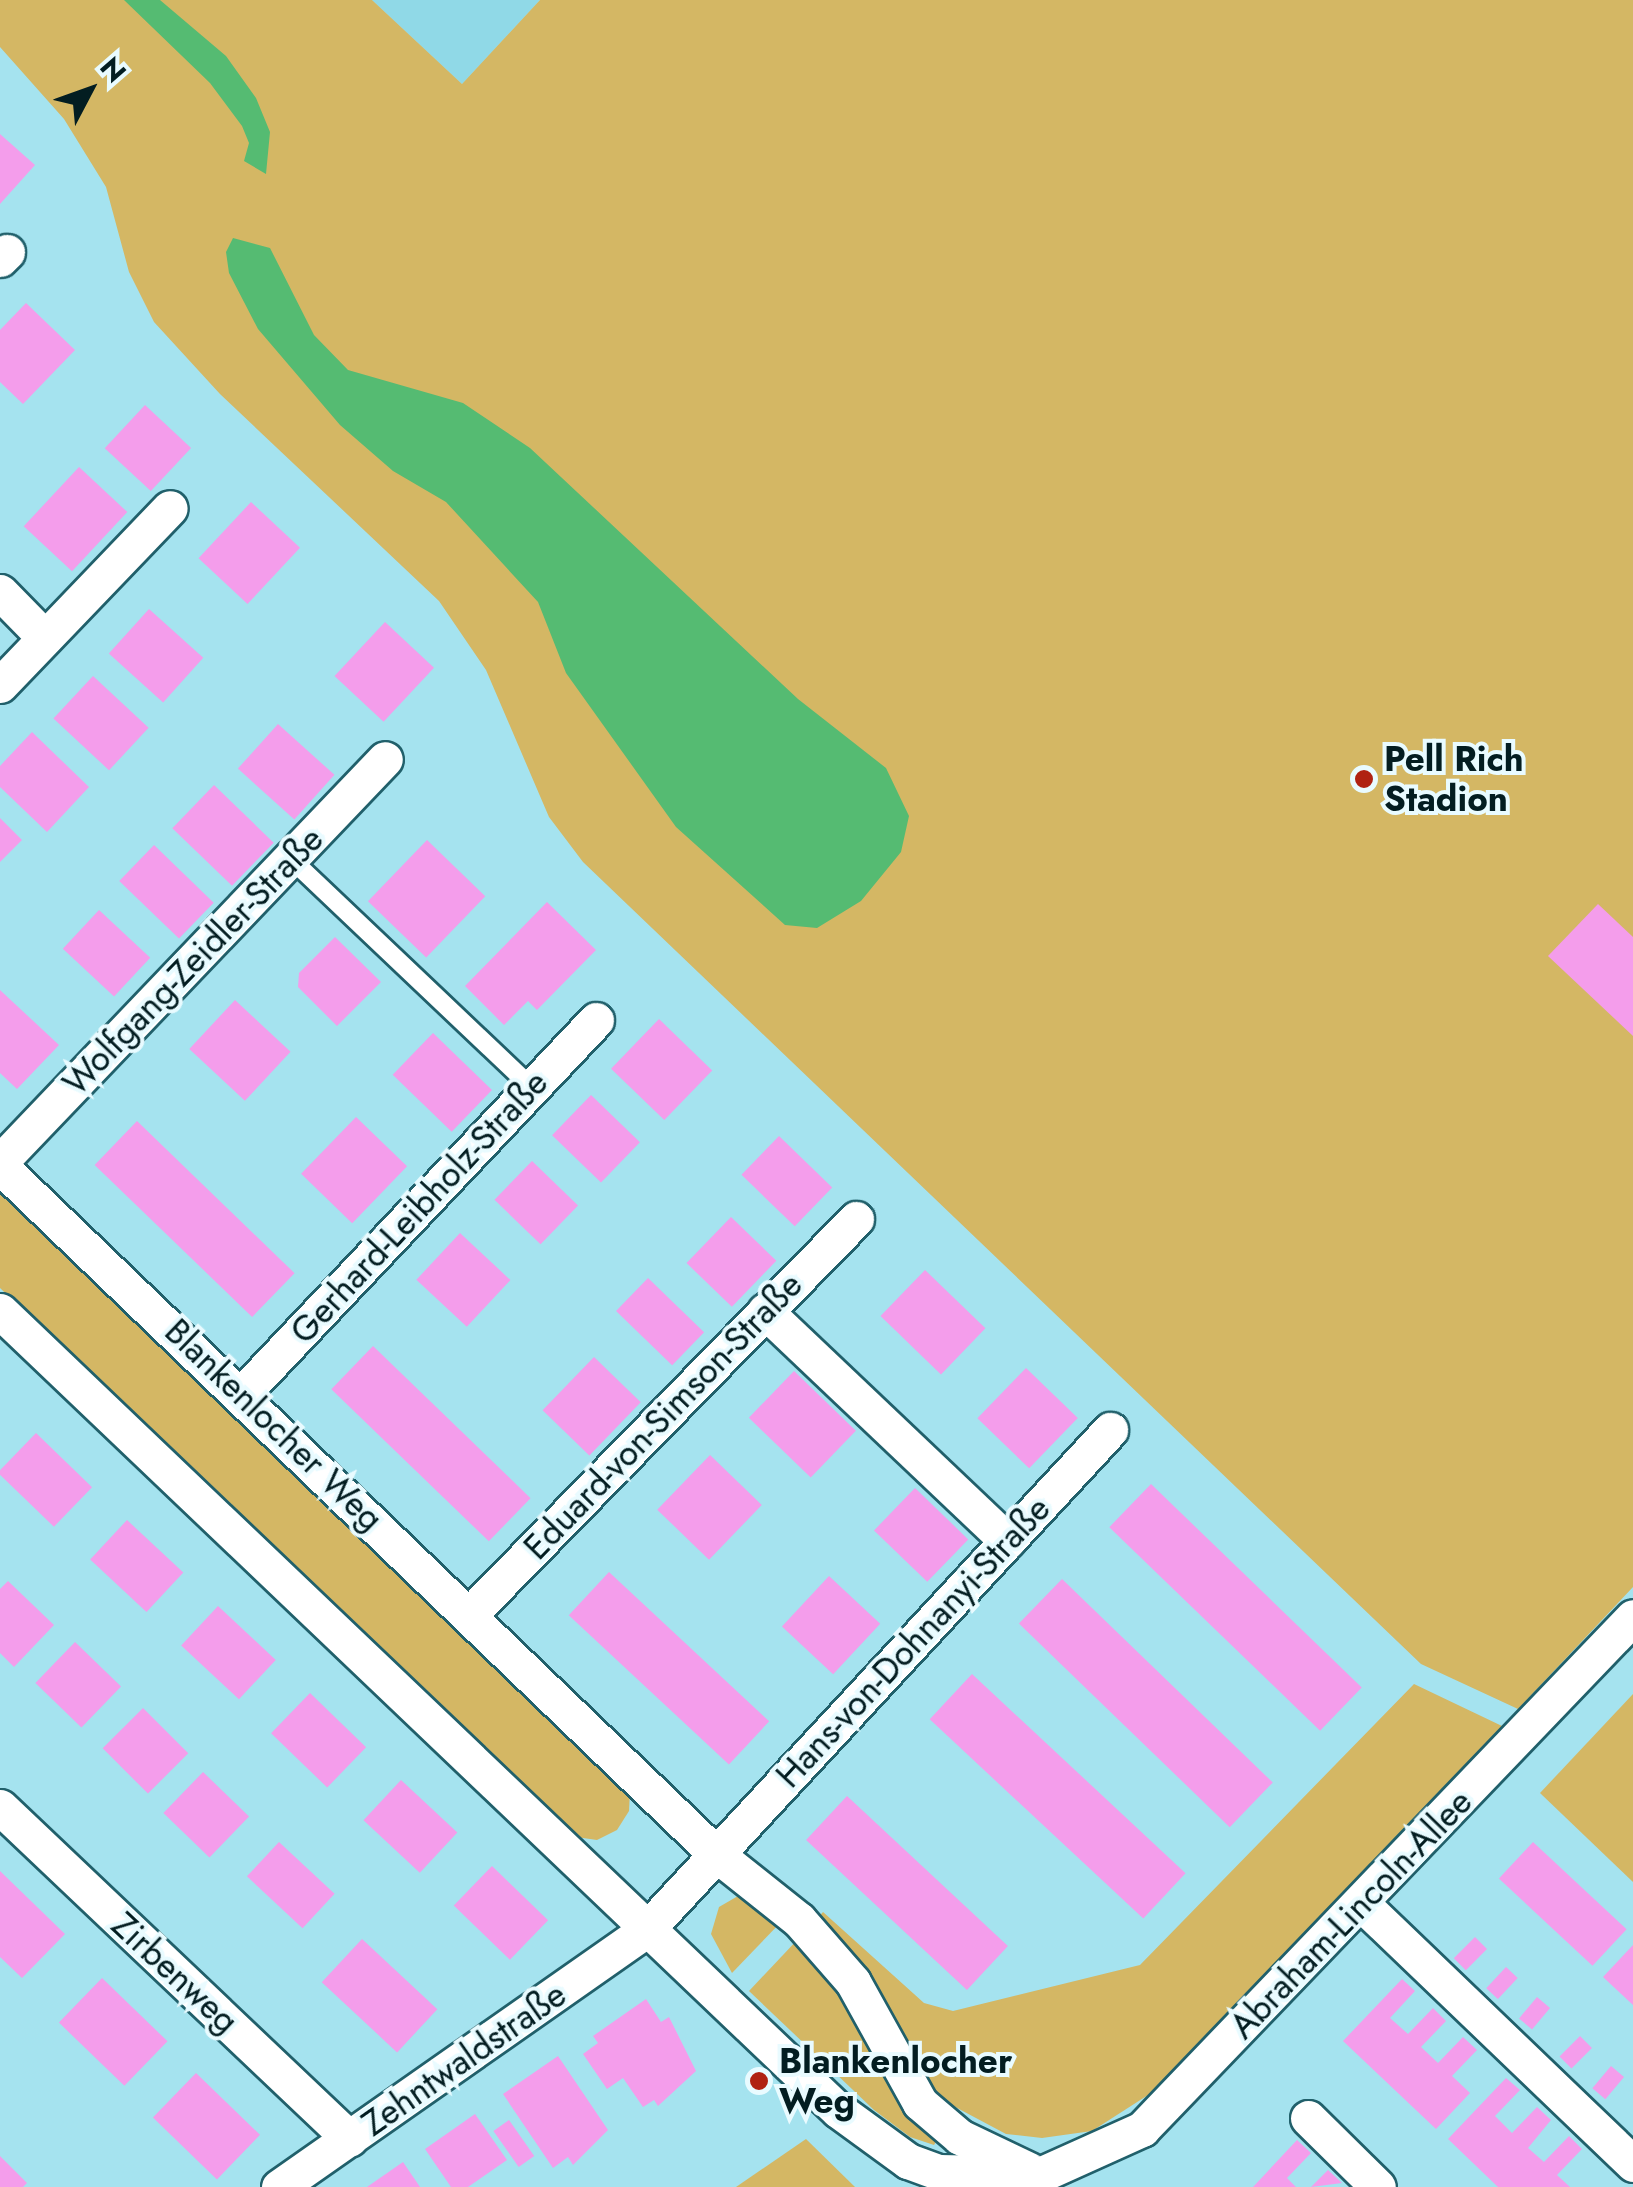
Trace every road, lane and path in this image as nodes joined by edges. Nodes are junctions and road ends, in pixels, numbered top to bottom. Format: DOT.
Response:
graph roads {
  1 [pos="170,508"];
  2 [pos="0,592"];
  3 [pos="46,638"];
  4 [pos="0,685"];
  5 [pos="385,760"];
  6 [pos="291,859"];
  7 [pos="596,1020"];
  8 [pos="532,1088"];
  9 [pos="0,1164"];
  10 [pos="856,1219"];
  11 [pos="0,1311"];
  12 [pos="766,1311"];
  13 [pos="242,1394"];
  14 [pos="1110,1430"];
  15 [pos="1007,1540"];
  16 [pos="471,1613"];
  17 [pos="1633,1618"];
  18 [pos="0,1807"];
  19 [pos="716,1854"];
  20 [pos="1361,1903"];
  21 [pos="647,1928"];
  22 [pos="1308,2118"];
  23 [pos="350,2139"];
  24 [pos="1633,2165"];
  25 [pos="1042,2174"];
  26 [pos="279,2187"];
  27 [pos="1378,2187"];
  28 [pos="1613,2187"];
  1 -- 3 [label="street"];
  2 -- 3 [label="street"];
  3 -- 4 [label="street"];
  5 -- 6 [label="street, Wolfgang-Zeidler-Straße"];
  6 -- 8 [label="lane"];
  6 -- 9 [label="street, Wolfgang-Zeidler-Straße"];
  7 -- 8 [label="street, Gerhard-Leibholz-Straße"];
  8 -- 13 [label="street, Gerhard-Leibholz-Straße"];
  9 -- 13 [label="street, Blankenlocher Weg"];
  10 -- 12 [label="street, Eduard-von-Simson-Straße"];
  11 -- 21 [label="street"];
  12 -- 15 [label="street"];
  12 -- 16 [label="street, Eduard-von-Simson-Straße"];
  13 -- 16 [label="street, Blankenlocher Weg"];
  14 -- 15 [label="street, Hans-von-Dohnanyi-Straße"];
  15 -- 19 [label="street, Hans-von-Dohnanyi-Straße"];
  16 -- 19 [label="street, Blankenlocher Weg"];
  17 -- 20 [label="street, Abraham-Lincoln-Allee"];
  18 -- 23 [label="street, Zirbenweg"];
  19 -- 21 [label="street"];
  19 -- 25 [label="street, Blankenlocher Weg"];
  20 -- 24 [label="street"];
  20 -- 25 [label="street, Abraham-Lincoln-Allee"];
  21 -- 23 [label="street, Zehntwaldstraße"];
  21 -- 25 [label="street"];
  22 -- 27 [label="street"];
  23 -- 26 [label="street, Zehntwaldstraße"];
  24 -- 28 [label="street"];
}
